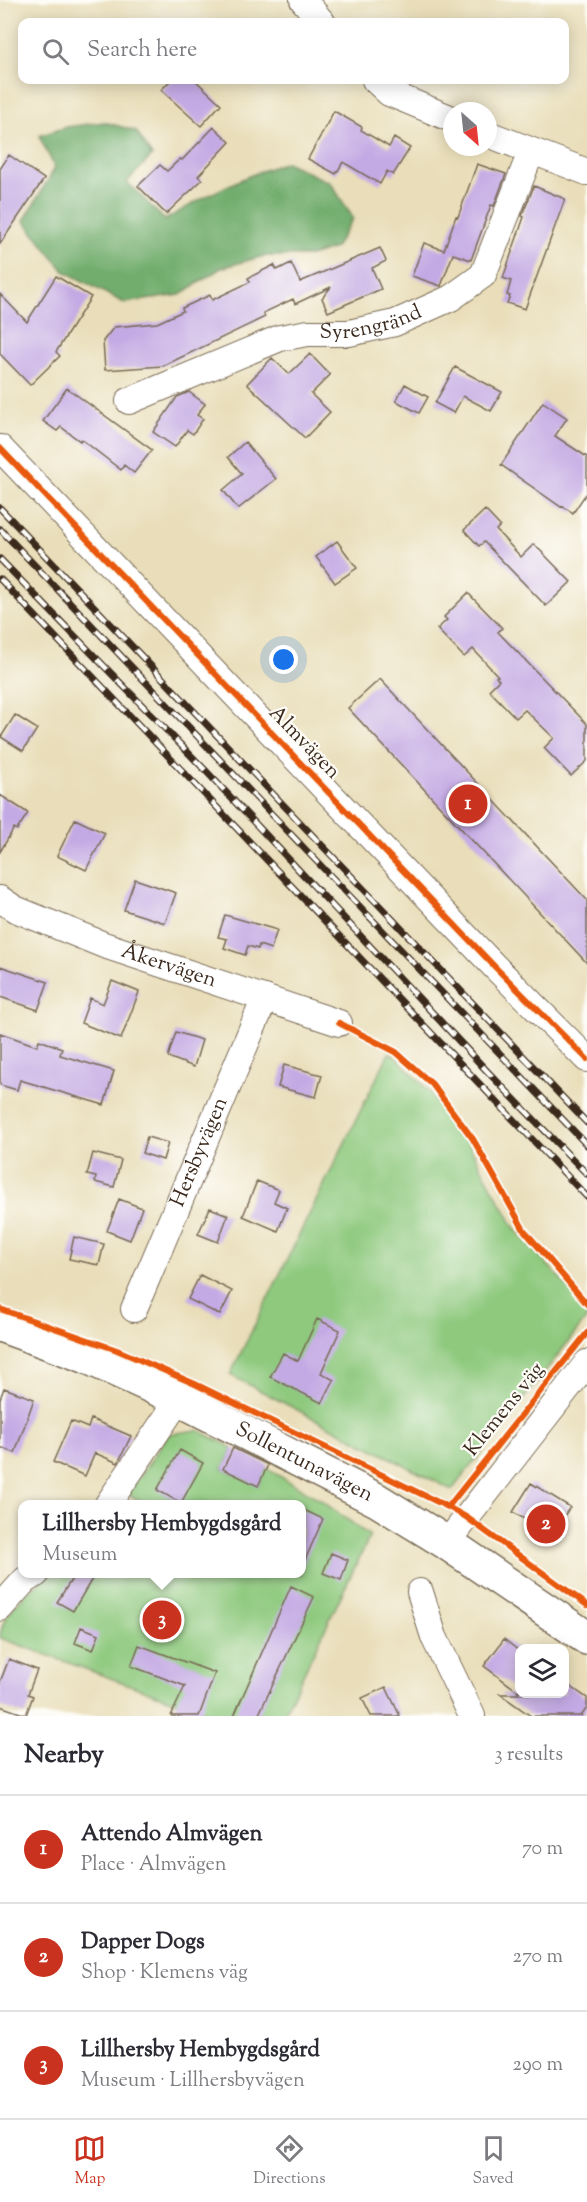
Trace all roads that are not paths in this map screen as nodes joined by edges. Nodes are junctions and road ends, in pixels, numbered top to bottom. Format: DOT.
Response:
graph roads {
  1 [pos="303,0"];
  2 [pos="319,18"];
  3 [pos="379,84"];
  4 [pos="443,115"];
  5 [pos="497,138"];
  6 [pos="531,152"];
  7 [pos="587,172"];
  8 [pos="129,401"];
  9 [pos="0,448"];
  10 [pos="0,898"];
  11 [pos="265,998"];
  12 [pos="339,1023"];
  13 [pos="587,1059"];
  14 [pos="134,1309"];
  15 [pos="0,1325"];
  16 [pos="587,1363"];
  17 [pos="179,1399"];
  18 [pos="111,1500"];
  19 [pos="447,1543"];
  20 [pos="29,1578"];
  21 [pos="420,1592"];
  22 [pos="0,1608"];
  23 [pos="587,1638"];
  24 [pos="472,1716"];
  1 -- 2 [label="street"];
  3 -- 4 [label="street"];
  5 -- 6 [label="street"];
  6 -- 7 [label="street"];
  6 -- 8 [label="street, Syrengränd"];
  9 -- 13 [label="street, Almvägen"];
  10 -- 11 [label="street, Åkervägen"];
  11 -- 12 [label="street, Åkervägen"];
  11 -- 14 [label="street, Hersbyvägen"];
  15 -- 17 [label="street, Sollentunavägen"];
  16 -- 19 [label="street, Klemens väg"];
  17 -- 18 [label="street"];
  17 -- 19 [label="street, Sollentunavägen"];
  19 -- 23 [label="street, Sollentunavägen"];
  20 -- 22 [label="street"];
  21 -- 24 [label="street"];
}
